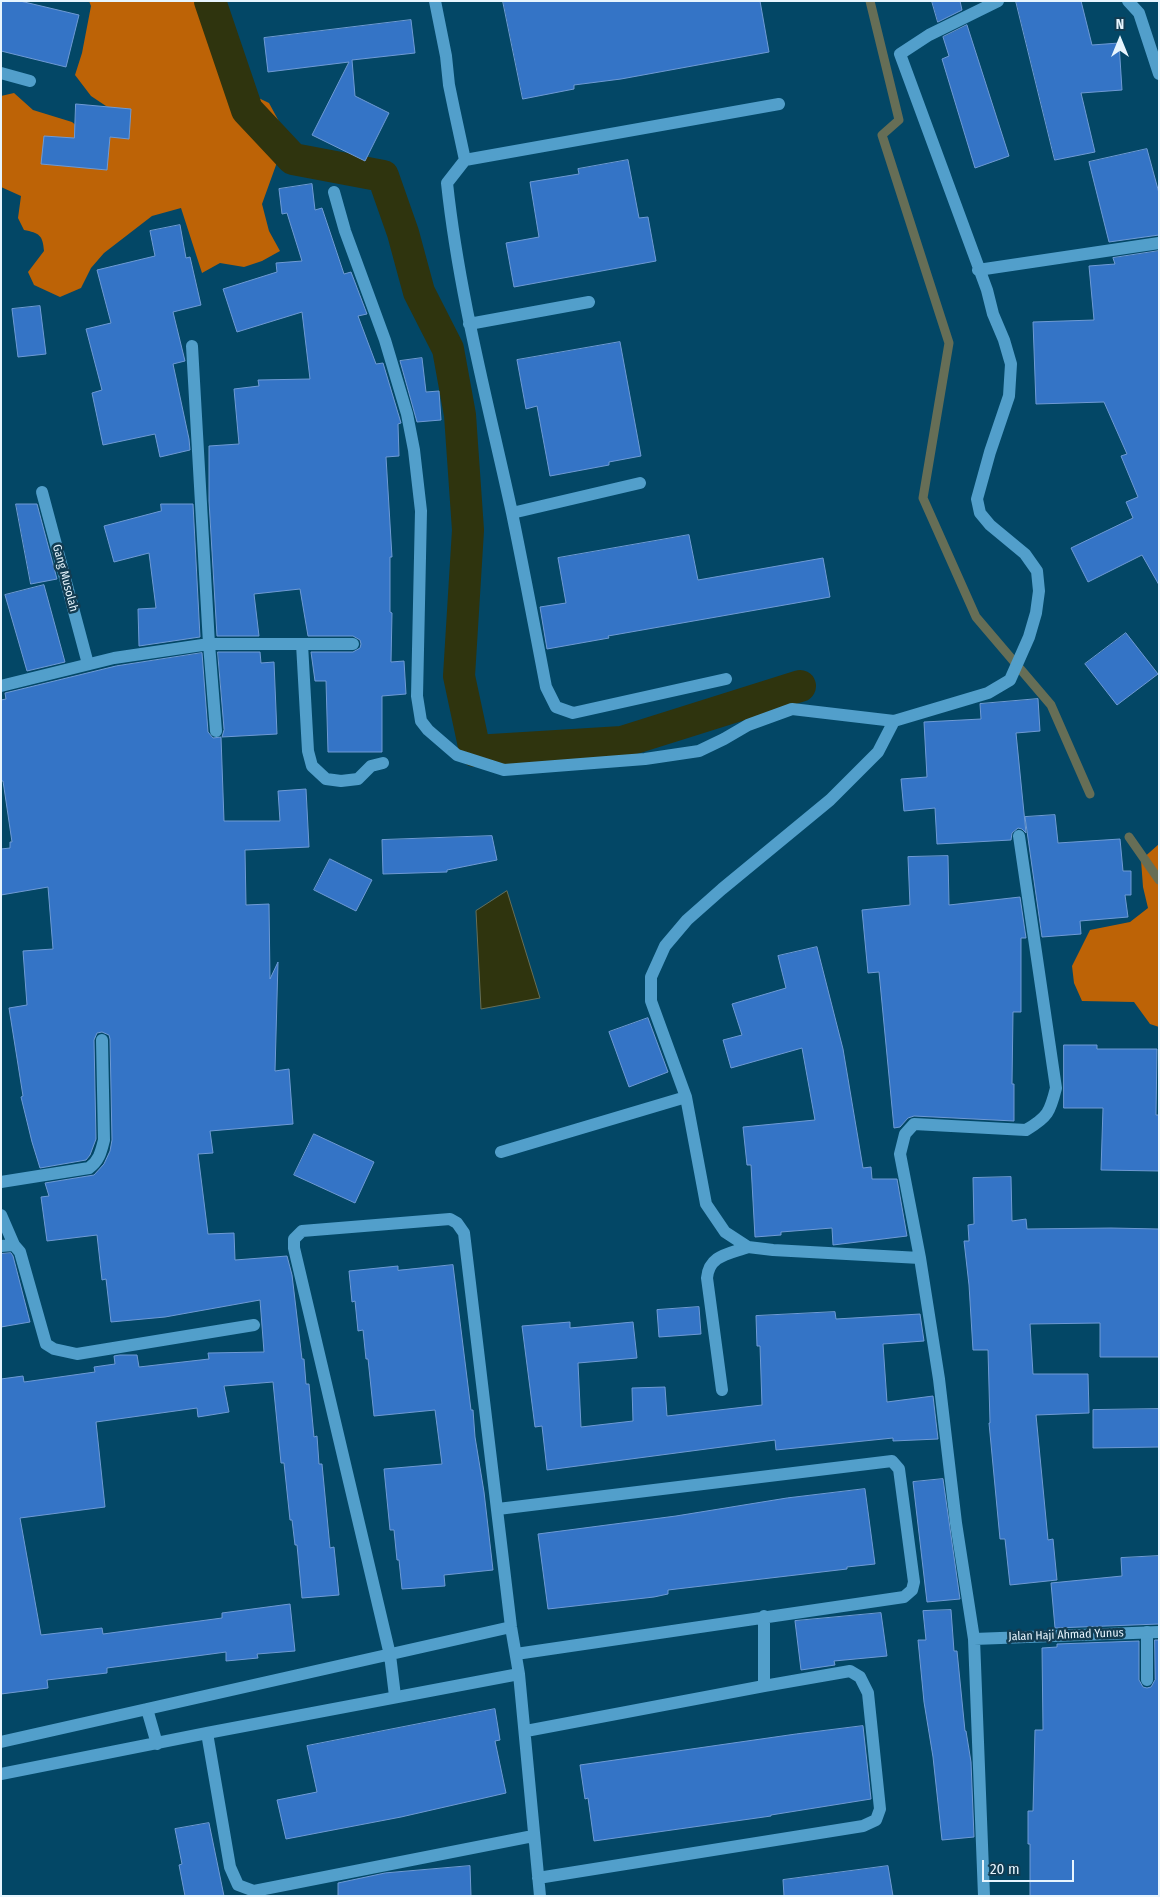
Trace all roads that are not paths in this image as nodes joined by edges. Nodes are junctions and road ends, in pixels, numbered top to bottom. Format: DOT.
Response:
graph roads {
  1 [pos="435,1"];
  2 [pos="998,1"];
  3 [pos="1128,1"];
  4 [pos="1,73"];
  5 [pos="1159,74"];
  6 [pos="30,81"];
  7 [pos="780,104"];
  8 [pos="466,160"];
  9 [pos="334,192"];
  10 [pos="1159,243"];
  11 [pos="978,270"];
  12 [pos="589,302"];
  13 [pos="469,324"];
  14 [pos="192,346"];
  15 [pos="640,482"];
  16 [pos="42,492"];
  17 [pos="512,513"];
  18 [pos="209,644"];
  19 [pos="302,644"];
  20 [pos="353,644"];
  21 [pos="88,664"];
  22 [pos="726,679"];
  23 [pos="1,686"];
  24 [pos="894,721"];
  25 [pos="216,731"];
  26 [pos="383,763"];
  27 [pos="1019,836"];
  28 [pos="102,1040"];
  29 [pos="686,1097"];
  30 [pos="501,1152"];
  31 [pos="1,1182"];
  32 [pos="1,1215"];
  33 [pos="8,1246"];
  34 [pos="748,1247"];
  35 [pos="920,1258"];
  36 [pos="254,1325"];
  37 [pos="722,1390"];
  38 [pos="498,1509"];
  39 [pos="764,1616"];
  40 [pos="511,1628"];
  41 [pos="1153,1632"];
  42 [pos="974,1639"];
  43 [pos="516,1654"];
  44 [pos="390,1655"];
  45 [pos="519,1674"];
  46 [pos="1147,1680"];
  47 [pos="764,1686"];
  48 [pos="395,1696"];
  49 [pos="147,1709"];
  50 [pos="526,1731"];
  51 [pos="207,1733"];
  52 [pos="1,1742"];
  53 [pos="157,1744"];
  54 [pos="1,1774"];
  55 [pos="533,1836"];
  56 [pos="538,1878"];
  57 [pos="540,1896"];
  58 [pos="984,1896"];
  1 -- 8 [label="street"];
  2 -- 11 [label="street"];
  3 -- 5 [label="street"];
  4 -- 6 [label="street"];
  7 -- 8 [label="street"];
  8 -- 13 [label="street"];
  9 -- 24 [label="street"];
  10 -- 11 [label="street"];
  11 -- 24 [label="street"];
  12 -- 13 [label="street"];
  13 -- 17 [label="street"];
  14 -- 18 [label="street"];
  15 -- 17 [label="street"];
  16 -- 21 [label="street, Gang Musolah"];
  17 -- 22 [label="street"];
  18 -- 19 [label="street"];
  18 -- 21 [label="street"];
  18 -- 25 [label="street"];
  19 -- 20 [label="street"];
  19 -- 26 [label="street"];
  21 -- 23 [label="street"];
  24 -- 29 [label="street"];
  27 -- 35 [label="street"];
  28 -- 31 [label="street"];
  29 -- 30 [label="street"];
  29 -- 34 [label="street"];
  32 -- 33 [label="street"];
  33 -- 36 [label="street"];
  34 -- 35 [label="street"];
  34 -- 37 [label="street"];
  35 -- 42 [label="street"];
  38 -- 39 [label="street"];
  38 -- 40 [label="street"];
  38 -- 44 [label="street"];
  39 -- 43 [label="street"];
  39 -- 47 [label="street"];
  40 -- 43 [label="street"];
  40 -- 44 [label="street"];
  41 -- 42 [label="street, Jalan Haji Ahmad Yunus"];
  41 -- 46 [label="street"];
  42 -- 58 [label="street"];
  43 -- 45 [label="street"];
  44 -- 48 [label="street"];
  44 -- 49 [label="street"];
  45 -- 48 [label="street"];
  45 -- 50 [label="street"];
  47 -- 50 [label="street"];
  47 -- 56 [label="street"];
  48 -- 51 [label="street"];
  49 -- 52 [label="street"];
  49 -- 53 [label="street"];
  50 -- 55 [label="street"];
  51 -- 53 [label="street"];
  51 -- 55 [label="street"];
  53 -- 54 [label="street"];
  55 -- 56 [label="street"];
  56 -- 57 [label="street"];
}
